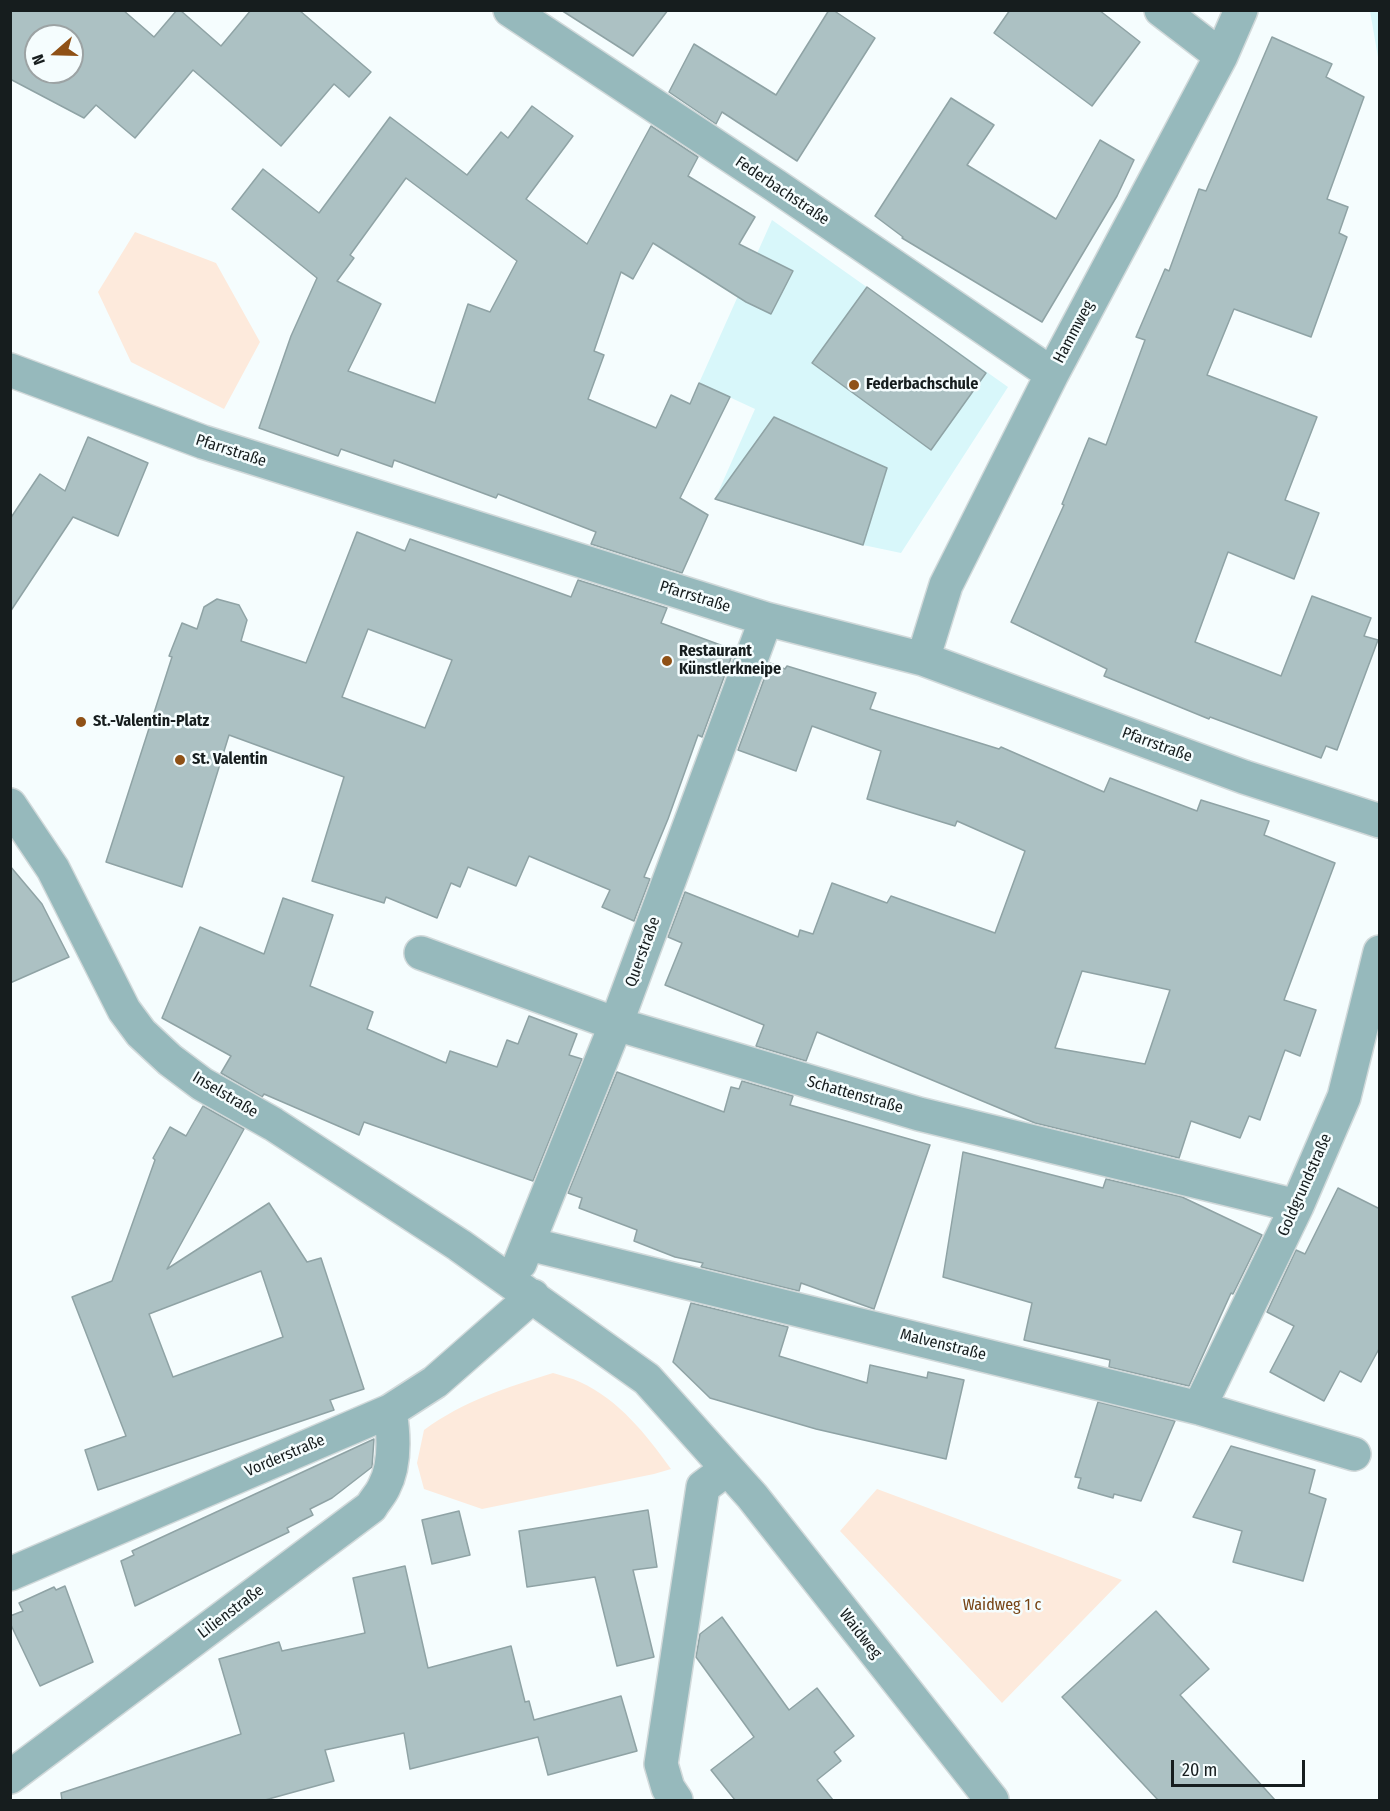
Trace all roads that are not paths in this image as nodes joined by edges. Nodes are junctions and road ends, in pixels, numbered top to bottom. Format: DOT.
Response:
graph roads {
  1 [pos="510,10"];
  2 [pos="1161,10"];
  3 [pos="1240,10"];
  4 [pos="1221,56"];
  5 [pos="10,370"];
  6 [pos="1052,374"];
  7 [pos="766,619"];
  8 [pos="923,659"];
  9 [pos="10,805"];
  10 [pos="1380,821"];
  11 [pos="1380,951"];
  12 [pos="420,953"];
  13 [pos="616,1024"];
  14 [pos="1298,1206"];
  15 [pos="529,1244"];
  16 [pos="522,1289"];
  17 [pos="1199,1408"];
  18 [pos="390,1411"];
  19 [pos="1354,1454"];
  20 [pos="727,1469"];
  21 [pos="10,1574"];
  22 [pos="10,1777"];
  23 [pos="676,1800"];
  24 [pos="992,1800"];
  1 -- 6 [label="street, Federbachstraße"];
  2 -- 4 [label="street"];
  3 -- 4 [label="street, Hammweg"];
  4 -- 6 [label="street, Hammweg"];
  5 -- 7 [label="street, Pfarrstraße"];
  6 -- 8 [label="street, Hammweg"];
  7 -- 8 [label="street, Pfarrstraße"];
  7 -- 13 [label="street, Querstraße"];
  8 -- 10 [label="street, Pfarrstraße"];
  9 -- 16 [label="street, Inselstraße"];
  11 -- 14 [label="street, Goldgrundstraße"];
  12 -- 13 [label="street, Schattenstraße"];
  13 -- 14 [label="street, Schattenstraße"];
  13 -- 15 [label="street, Querstraße"];
  14 -- 17 [label="street, Goldgrundstraße"];
  15 -- 16 [label="street, Querstraße"];
  15 -- 17 [label="street, Malvenstraße"];
  16 -- 18 [label="street, Vorderstraße"];
  16 -- 20 [label="street, Waidweg"];
  17 -- 19 [label="street, Malvenstraße"];
  18 -- 21 [label="street, Vorderstraße"];
  18 -- 22 [label="street, Lilienstraße"];
  20 -- 23 [label="street"];
  20 -- 24 [label="street, Waidweg"];
}
